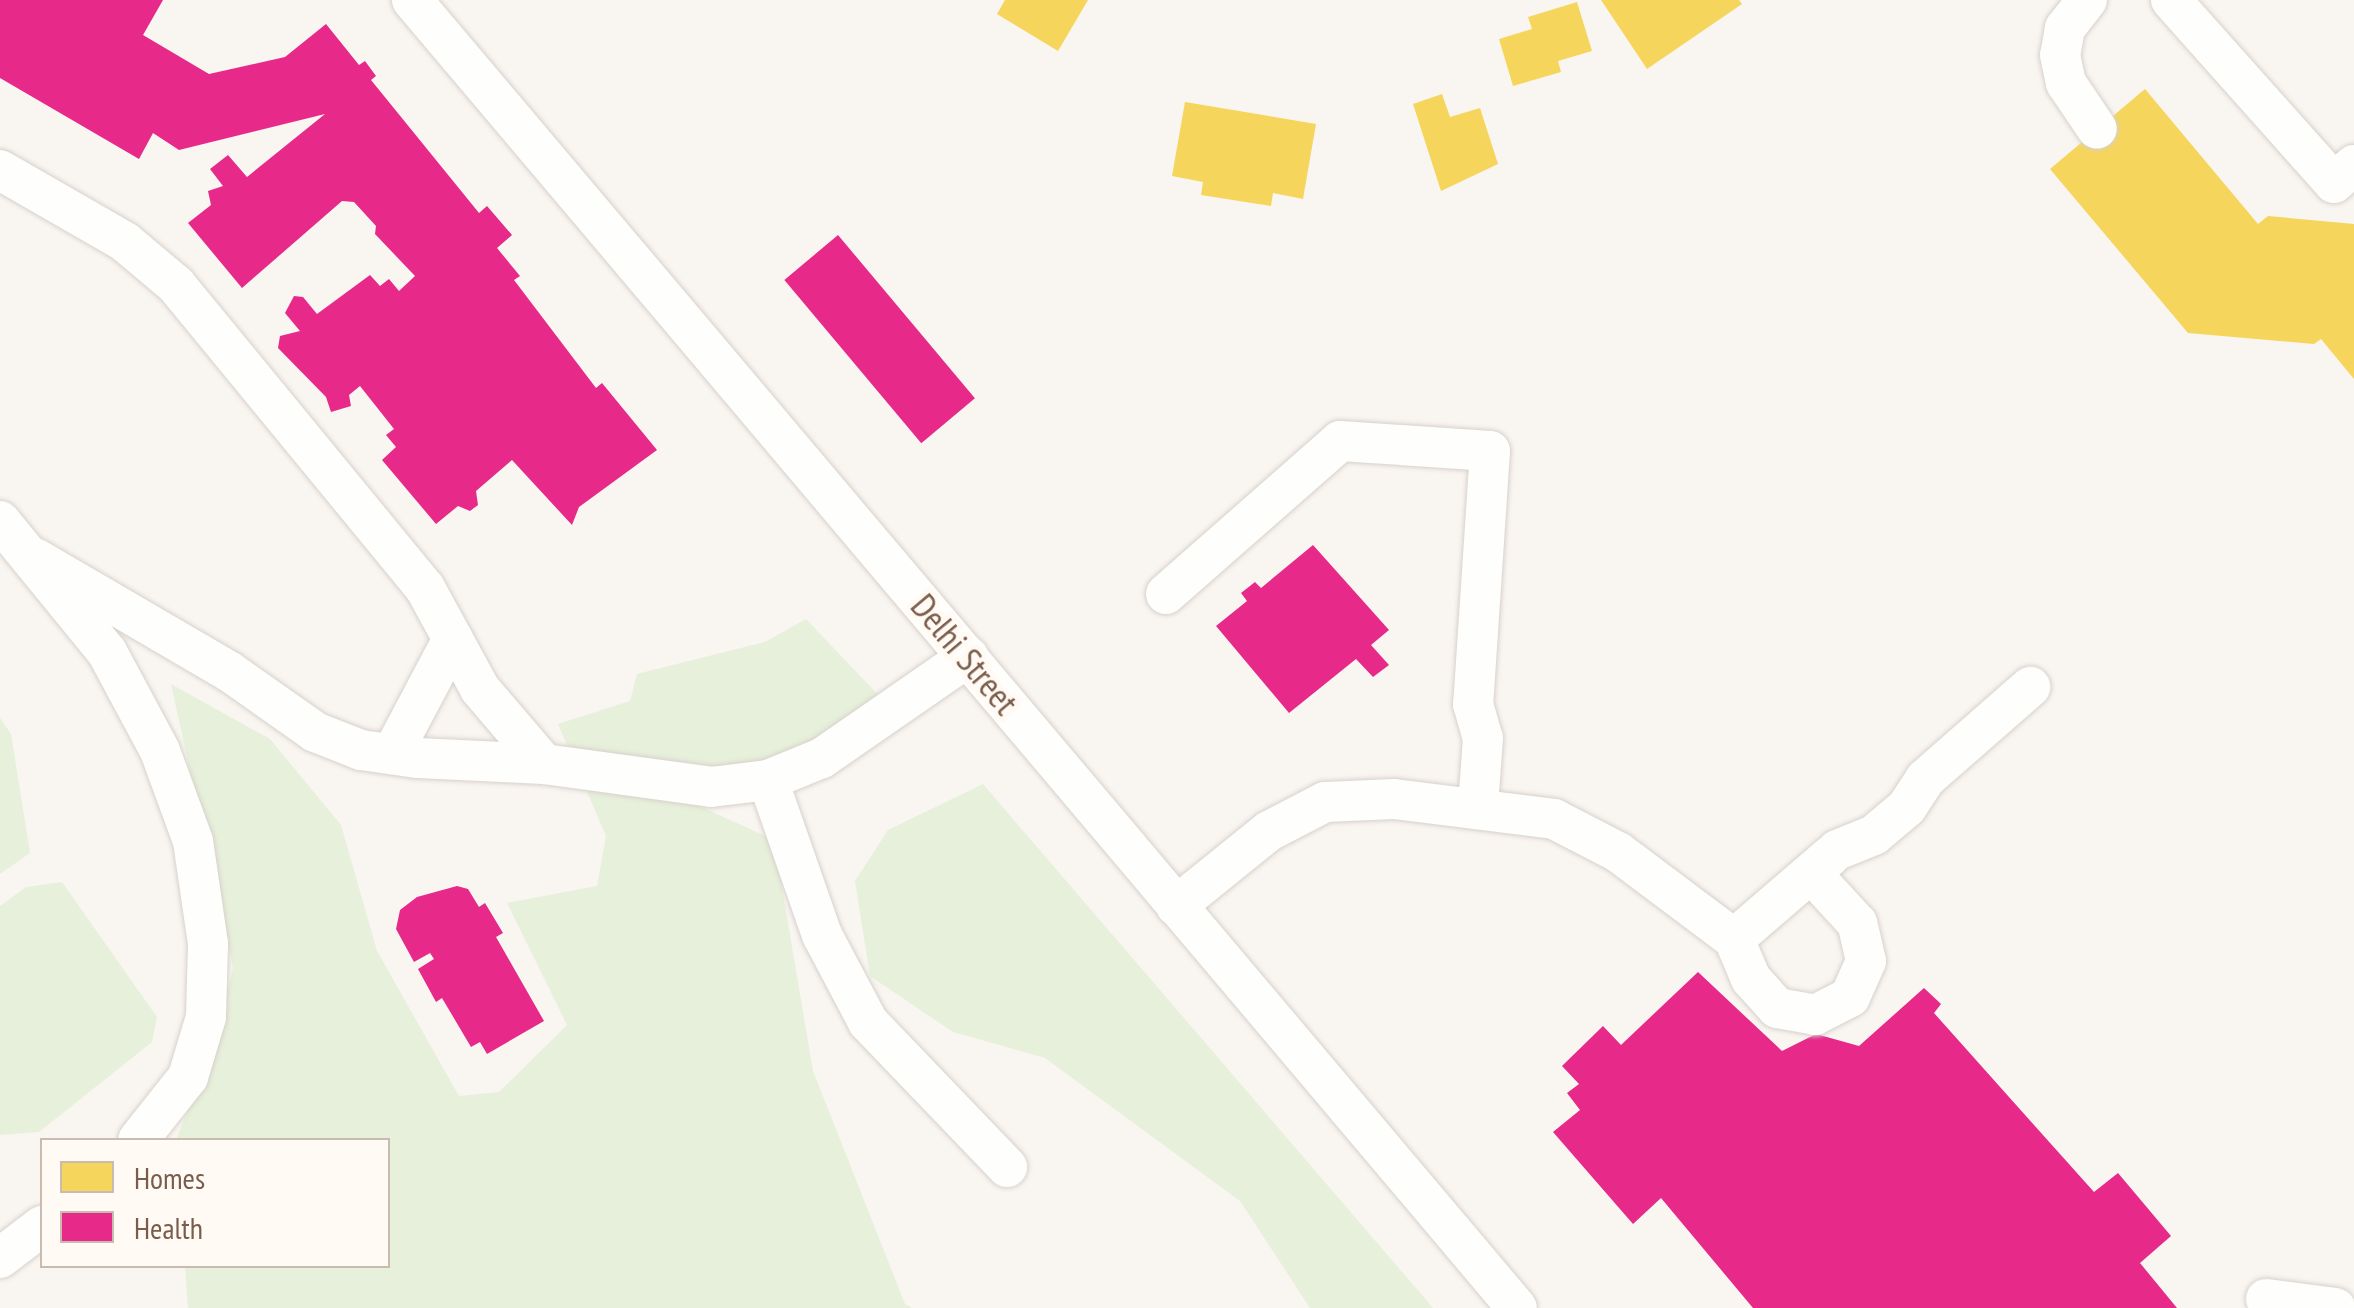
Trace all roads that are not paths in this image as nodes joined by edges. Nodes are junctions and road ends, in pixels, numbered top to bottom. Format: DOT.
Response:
graph roads {
  1 [pos="412,0"];
  2 [pos="2087,0"];
  3 [pos="2171,0"];
  4 [pos="2098,130"];
  5 [pos="2354,165"];
  6 [pos="0,170"];
  7 [pos="0,521"];
  8 [pos="35,558"];
  9 [pos="1166,594"];
  10 [pos="453,639"];
  11 [pos="968,657"];
  12 [pos="2030,687"];
  13 [pos="392,754"];
  14 [pos="544,764"];
  15 [pos="768,780"];
  16 [pos="1465,805"];
  17 [pos="1824,862"];
  18 [pos="1176,906"];
  19 [pos="1734,938"];
  20 [pos="140,1138"];
  21 [pos="1007,1167"];
  22 [pos="40,1228"];
  23 [pos="0,1258"];
  24 [pos="2266,1299"];
  25 [pos="1517,1308"];
  26 [pos="2334,1308"];
  1 -- 11 [label="street, Delhi Street"];
  2 -- 4 [label="street"];
  3 -- 5 [label="street"];
  6 -- 10 [label="street"];
  7 -- 8 [label="street"];
  8 -- 13 [label="street"];
  8 -- 20 [label="street"];
  9 -- 16 [label="street"];
  10 -- 13 [label="street"];
  10 -- 14 [label="street"];
  11 -- 15 [label="street"];
  11 -- 18 [label="street, Delhi Street"];
  12 -- 17 [label="street"];
  13 -- 14 [label="street"];
  14 -- 15 [label="street"];
  15 -- 21 [label="street"];
  16 -- 18 [label="street"];
  16 -- 19 [label="street"];
  17 -- 19 [label="street"];
  17 -- 19 [label="street"];
  18 -- 25 [label="street, Delhi Street"];
  22 -- 23 [label="street"];
  24 -- 26 [label="street"];
}
